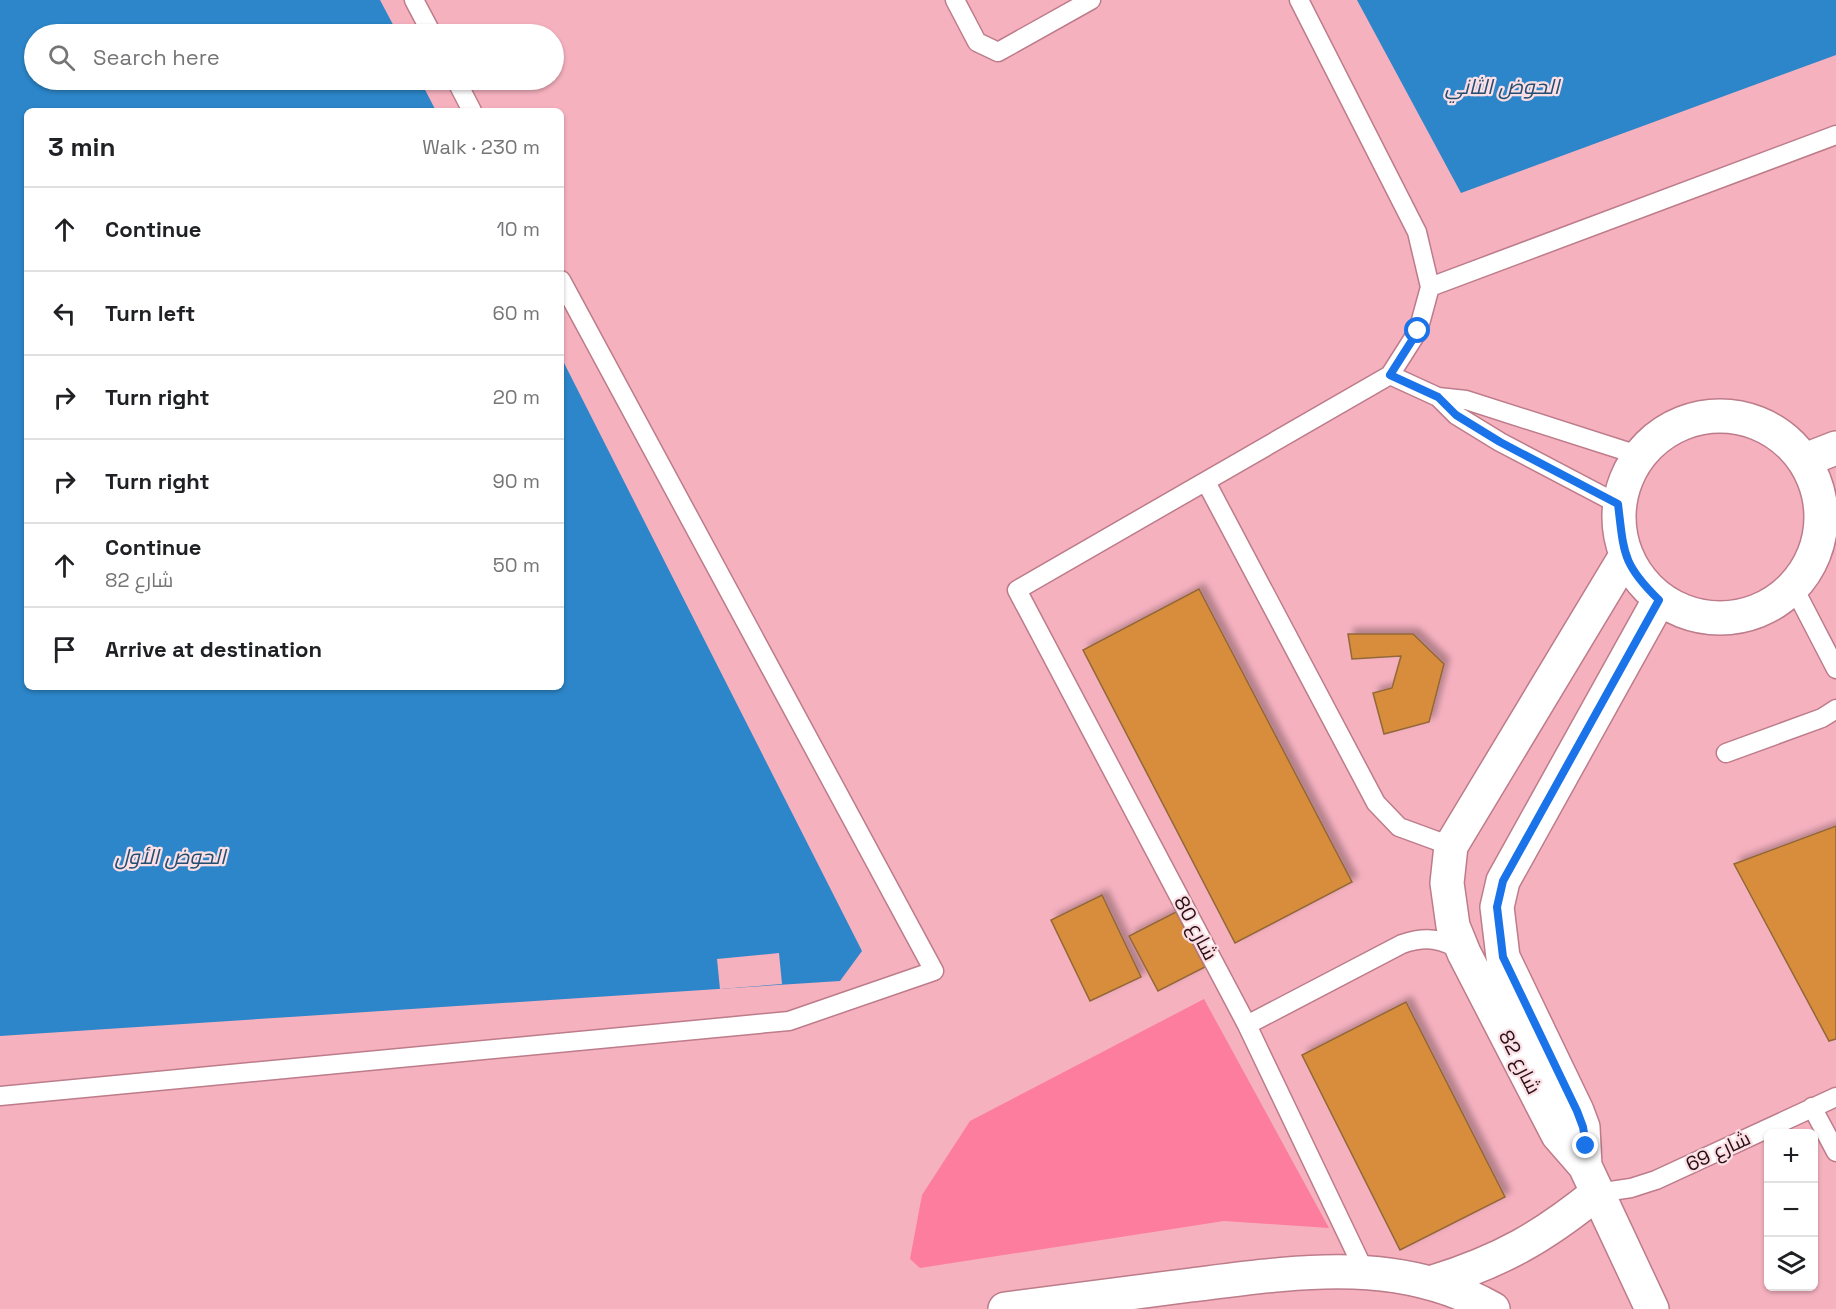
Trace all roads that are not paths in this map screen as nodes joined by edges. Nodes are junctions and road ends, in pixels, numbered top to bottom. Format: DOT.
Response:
graph roads {
  1 [pos="414,0"];
  2 [pos="955,0"];
  3 [pos="1091,0"];
  4 [pos="1299,0"];
  5 [pos="427,24"];
  6 [pos="461,90"];
  7 [pos="470,108"];
  8 [pos="1836,135"];
  9 [pos="564,286"];
  10 [pos="1430,287"];
  11 [pos="1390,375"];
  12 [pos="1438,397"];
  13 [pos="1836,448"];
  14 [pos="1638,455"];
  15 [pos="1805,460"];
  16 [pos="1206,482"];
  17 [pos="1618,504"];
  18 [pos="1829,511"];
  19 [pos="1625,557"];
  20 [pos="1794,588"];
  21 [pos="1659,600"];
  22 [pos="1836,669"];
  23 [pos="1836,709"];
  24 [pos="1726,753"];
  25 [pos="1451,846"];
  26 [pos="1464,953"];
  27 [pos="1503,957"];
  28 [pos="1247,1024"];
  29 [pos="0,1096"];
  30 [pos="1836,1097"];
  31 [pos="1812,1107"];
  32 [pos="1836,1152"];
  33 [pos="1591,1179"];
  34 [pos="1365,1270"];
  35 [pos="1433,1282"];
  36 [pos="1005,1309"];
  37 [pos="1493,1309"];
  38 [pos="1652,1309"];
  1 -- 5 [label="lane"];
  2 -- 3 [label="lane"];
  4 -- 10 [label="lane"];
  6 -- 7 [label="lane"];
  8 -- 10 [label="lane"];
  9 -- 29 [label="lane"];
  10 -- 11 [label="lane"];
  11 -- 12 [label="lane"];
  11 -- 16 [label="lane"];
  12 -- 14 [label="lane"];
  12 -- 17 [label="lane"];
  13 -- 15 [label="main road"];
  14 -- 15 [label="main road"];
  14 -- 17 [label="main road"];
  15 -- 18 [label="main road"];
  16 -- 25 [label="lane"];
  16 -- 28 [label="lane, شارع 80"];
  17 -- 19 [label="main road"];
  18 -- 20 [label="main road"];
  19 -- 21 [label="main road"];
  19 -- 25 [label="main road"];
  20 -- 21 [label="main road"];
  20 -- 22 [label="lane"];
  21 -- 27 [label="main road, شارع 82"];
  23 -- 24 [label="lane"];
  25 -- 26 [label="main road, شارع 82"];
  26 -- 27 [label="main road"];
  26 -- 28 [label="lane"];
  26 -- 33 [label="main road, شارع 82"];
  27 -- 33 [label="main road, شارع 82"];
  28 -- 34 [label="lane, شارع 80"];
  30 -- 31 [label="lane, شارع 69"];
  31 -- 32 [label="lane"];
  31 -- 33 [label="lane, شارع 69"];
  33 -- 35 [label="main road"];
  33 -- 38 [label="main road, شارع 82"];
  34 -- 35 [label="main road"];
  34 -- 36 [label="main road"];
  35 -- 37 [label="main road"];
}
